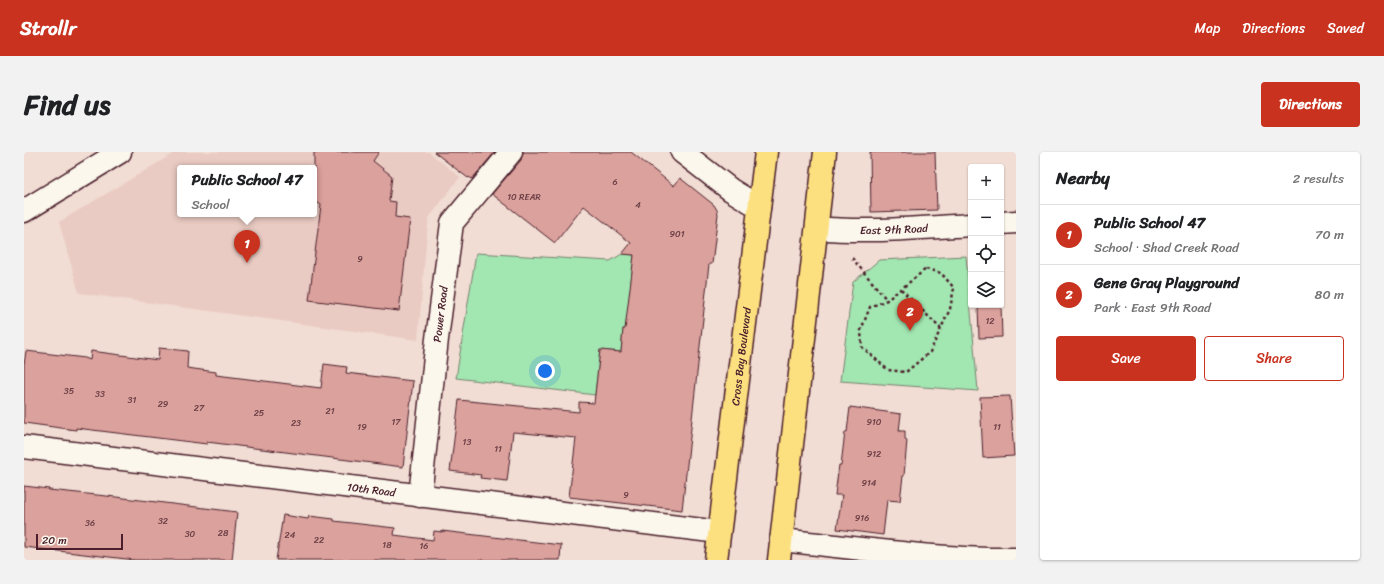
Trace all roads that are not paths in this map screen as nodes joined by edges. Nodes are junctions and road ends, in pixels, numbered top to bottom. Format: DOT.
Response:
graph roads {
  1 [pos="120,152"];
  2 [pos="511,152"];
  3 [pos="682,152"];
  4 [pos="766,152"];
  5 [pos="826,152"];
  6 [pos="759,207"];
  7 [pos="24,211"];
  8 [pos="1016,222"];
  9 [pos="1004,223"];
  10 [pos="968,225"];
  11 [pos="817,228"];
  12 [pos="24,447"];
  13 [pos="420,496"];
  14 [pos="719,532"];
  15 [pos="780,550"];
  16 [pos="1016,559"];
  17 [pos="716,560"];
  1 -- 7 [label="street"];
  2 -- 13 [label="street, Power Road"];
  3 -- 6 [label="street"];
  4 -- 6 [label="main road, Cross Bay Boulevard"];
  5 -- 11 [label="main road"];
  6 -- 14 [label="main road, Cross Bay Boulevard"];
  8 -- 9 [label="street"];
  10 -- 11 [label="street, East 9th Road"];
  11 -- 15 [label="main road"];
  12 -- 13 [label="street, 10th Road"];
  13 -- 14 [label="street, 10th Road"];
  14 -- 17 [label="main road, Cross Bay Boulevard"];
  15 -- 16 [label="street"];
}
